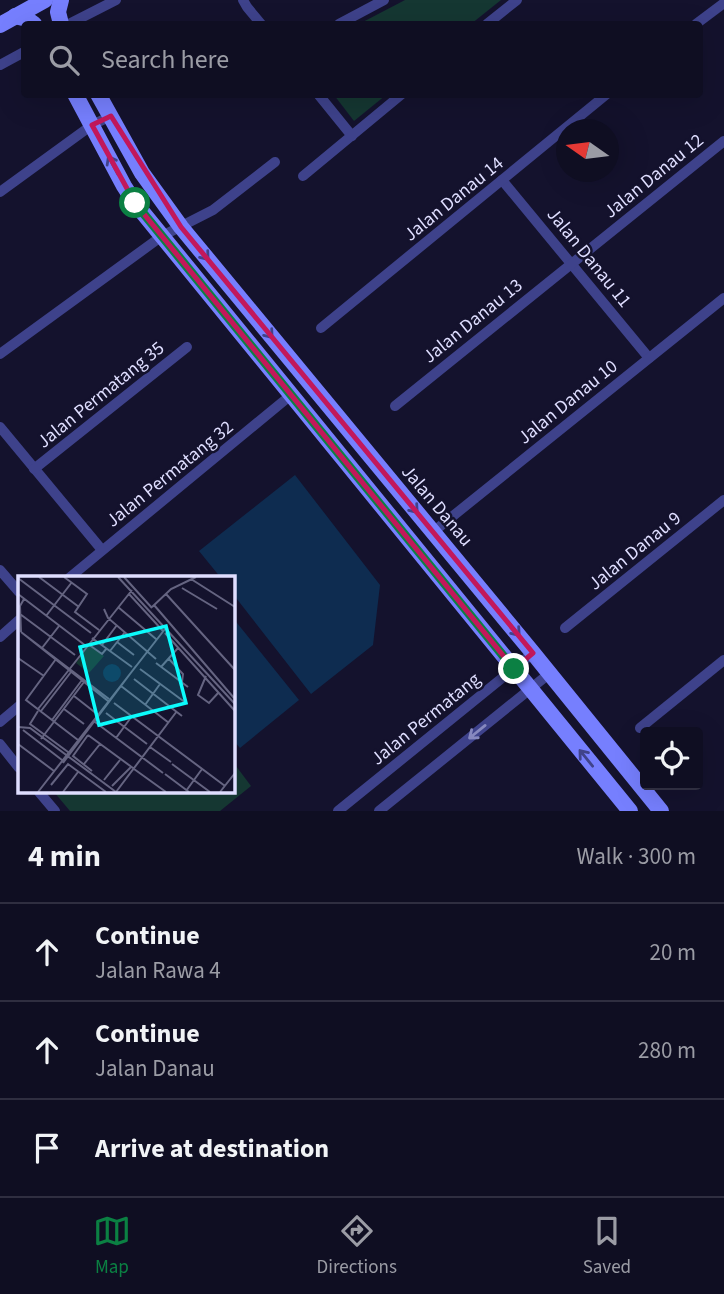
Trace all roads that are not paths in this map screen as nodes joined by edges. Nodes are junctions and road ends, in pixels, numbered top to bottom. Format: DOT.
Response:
graph roads {
  1 [pos="45,0"];
  2 [pos="61,0"];
  3 [pos="116,0"];
  4 [pos="243,0"];
  5 [pos="384,0"];
  6 [pos="516,0"];
  7 [pos="724,3"];
  8 [pos="15,16"];
  9 [pos="30,21"];
  10 [pos="60,21"];
  11 [pos="75,21"];
  12 [pos="259,21"];
  13 [pos="345,21"];
  14 [pos="491,21"];
  15 [pos="700,21"];
  16 [pos="0,24"];
  17 [pos="21,54"];
  18 [pos="0,65"];
  19 [pos="77,98"];
  20 [pos="100,98"];
  21 [pos="321,98"];
  22 [pos="397,98"];
  23 [pos="602,98"];
  24 [pos="111,116"];
  25 [pos="92,125"];
  26 [pos="352,136"];
  27 [pos="724,141"];
  28 [pos="275,162"];
  29 [pos="303,176"];
  30 [pos="502,180"];
  31 [pos="0,192"];
  32 [pos="181,227"];
  33 [pos="162,236"];
  34 [pos="572,262"];
  35 [pos="724,298"];
  36 [pos="321,328"];
  37 [pos="187,347"];
  38 [pos="0,354"];
  39 [pos="649,358"];
  40 [pos="291,395"];
  41 [pos="396,406"];
  42 [pos="0,427"];
  43 [pos="34,468"];
  44 [pos="724,500"];
  45 [pos="433,532"];
  46 [pos="102,550"];
  47 [pos="0,570"];
  48 [pos="71,576"];
  49 [pos="18,592"];
  50 [pos="18,621"];
  51 [pos="565,628"];
  52 [pos="0,637"];
  53 [pos="533,653"];
  54 [pos="724,660"];
  55 [pos="514,669"];
  56 [pos="550,673"];
  57 [pos="530,689"];
  58 [pos="18,707"];
  59 [pos="0,722"];
  60 [pos="641,727"];
  61 [pos="2,751"];
  62 [pos="18,767"];
  63 [pos="41,794"];
  64 [pos="622,808"];
  65 [pos="55,811"];
  66 [pos="338,811"];
  67 [pos="379,811"];
  68 [pos="661,811"];
  1 -- 8 [label="street"];
  2 -- 10 [label="street"];
  3 -- 11 [label="street"];
  4 -- 12 [label="street"];
  5 -- 13 [label="street"];
  6 -- 14 [label="street"];
  7 -- 15 [label="street"];
  8 -- 9 [label="street"];
  8 -- 16 [label="street"];
  17 -- 18 [label="street"];
  19 -- 25 [label="street"];
  20 -- 24 [label="street, Jalan Danau"];
  21 -- 26 [label="street"];
  22 -- 26 [label="street"];
  23 -- 30 [label="street, Jalan Danau 14"];
  24 -- 25 [label="street"];
  24 -- 32 [label="street, Jalan Danau"];
  25 -- 31 [label="street"];
  33 -- 25 [label="street, one-way"];
  26 -- 29 [label="street"];
  27 -- 34 [label="street, Jalan Danau 12"];
  28 -- 32 [label="street"];
  30 -- 34 [label="street, Jalan Danau 11"];
  30 -- 36 [label="street, Jalan Danau 14"];
  32 -- 33 [label="street"];
  32 -- 45 [label="street, Jalan Danau, one-way"];
  33 -- 38 [label="street"];
  33 -- 40 [label="street"];
  34 -- 39 [label="street, Jalan Danau 11"];
  34 -- 41 [label="street, Jalan Danau 13"];
  35 -- 39 [label="street, Jalan Danau 10"];
  37 -- 43 [label="street, Jalan Permatang 35"];
  39 -- 45 [label="street, Jalan Danau 10"];
  40 -- 46 [label="street, Jalan Permatang 32"];
  40 -- 55 [label="street"];
  42 -- 43 [label="street"];
  43 -- 46 [label="street"];
  44 -- 51 [label="street, Jalan Danau 9"];
  45 -- 53 [label="street, Jalan Danau, one-way"];
  46 -- 48 [label="street, Jalan Permatang 32"];
  47 -- 49 [label="street"];
  50 -- 52 [label="street"];
  53 -- 55 [label="street, Jalan Permatang"];
  53 -- 56 [label="street, Jalan Danau"];
  54 -- 60 [label="street"];
  55 -- 57 [label="street"];
  55 -- 66 [label="street, Jalan Permatang"];
  56 -- 57 [label="street"];
  56 -- 68 [label="street, Jalan Danau"];
  64 -- 57 [label="street, one-way"];
  57 -- 67 [label="street, one-way"];
  58 -- 59 [label="street"];
  61 -- 62 [label="street"];
  63 -- 65 [label="street"];
}
